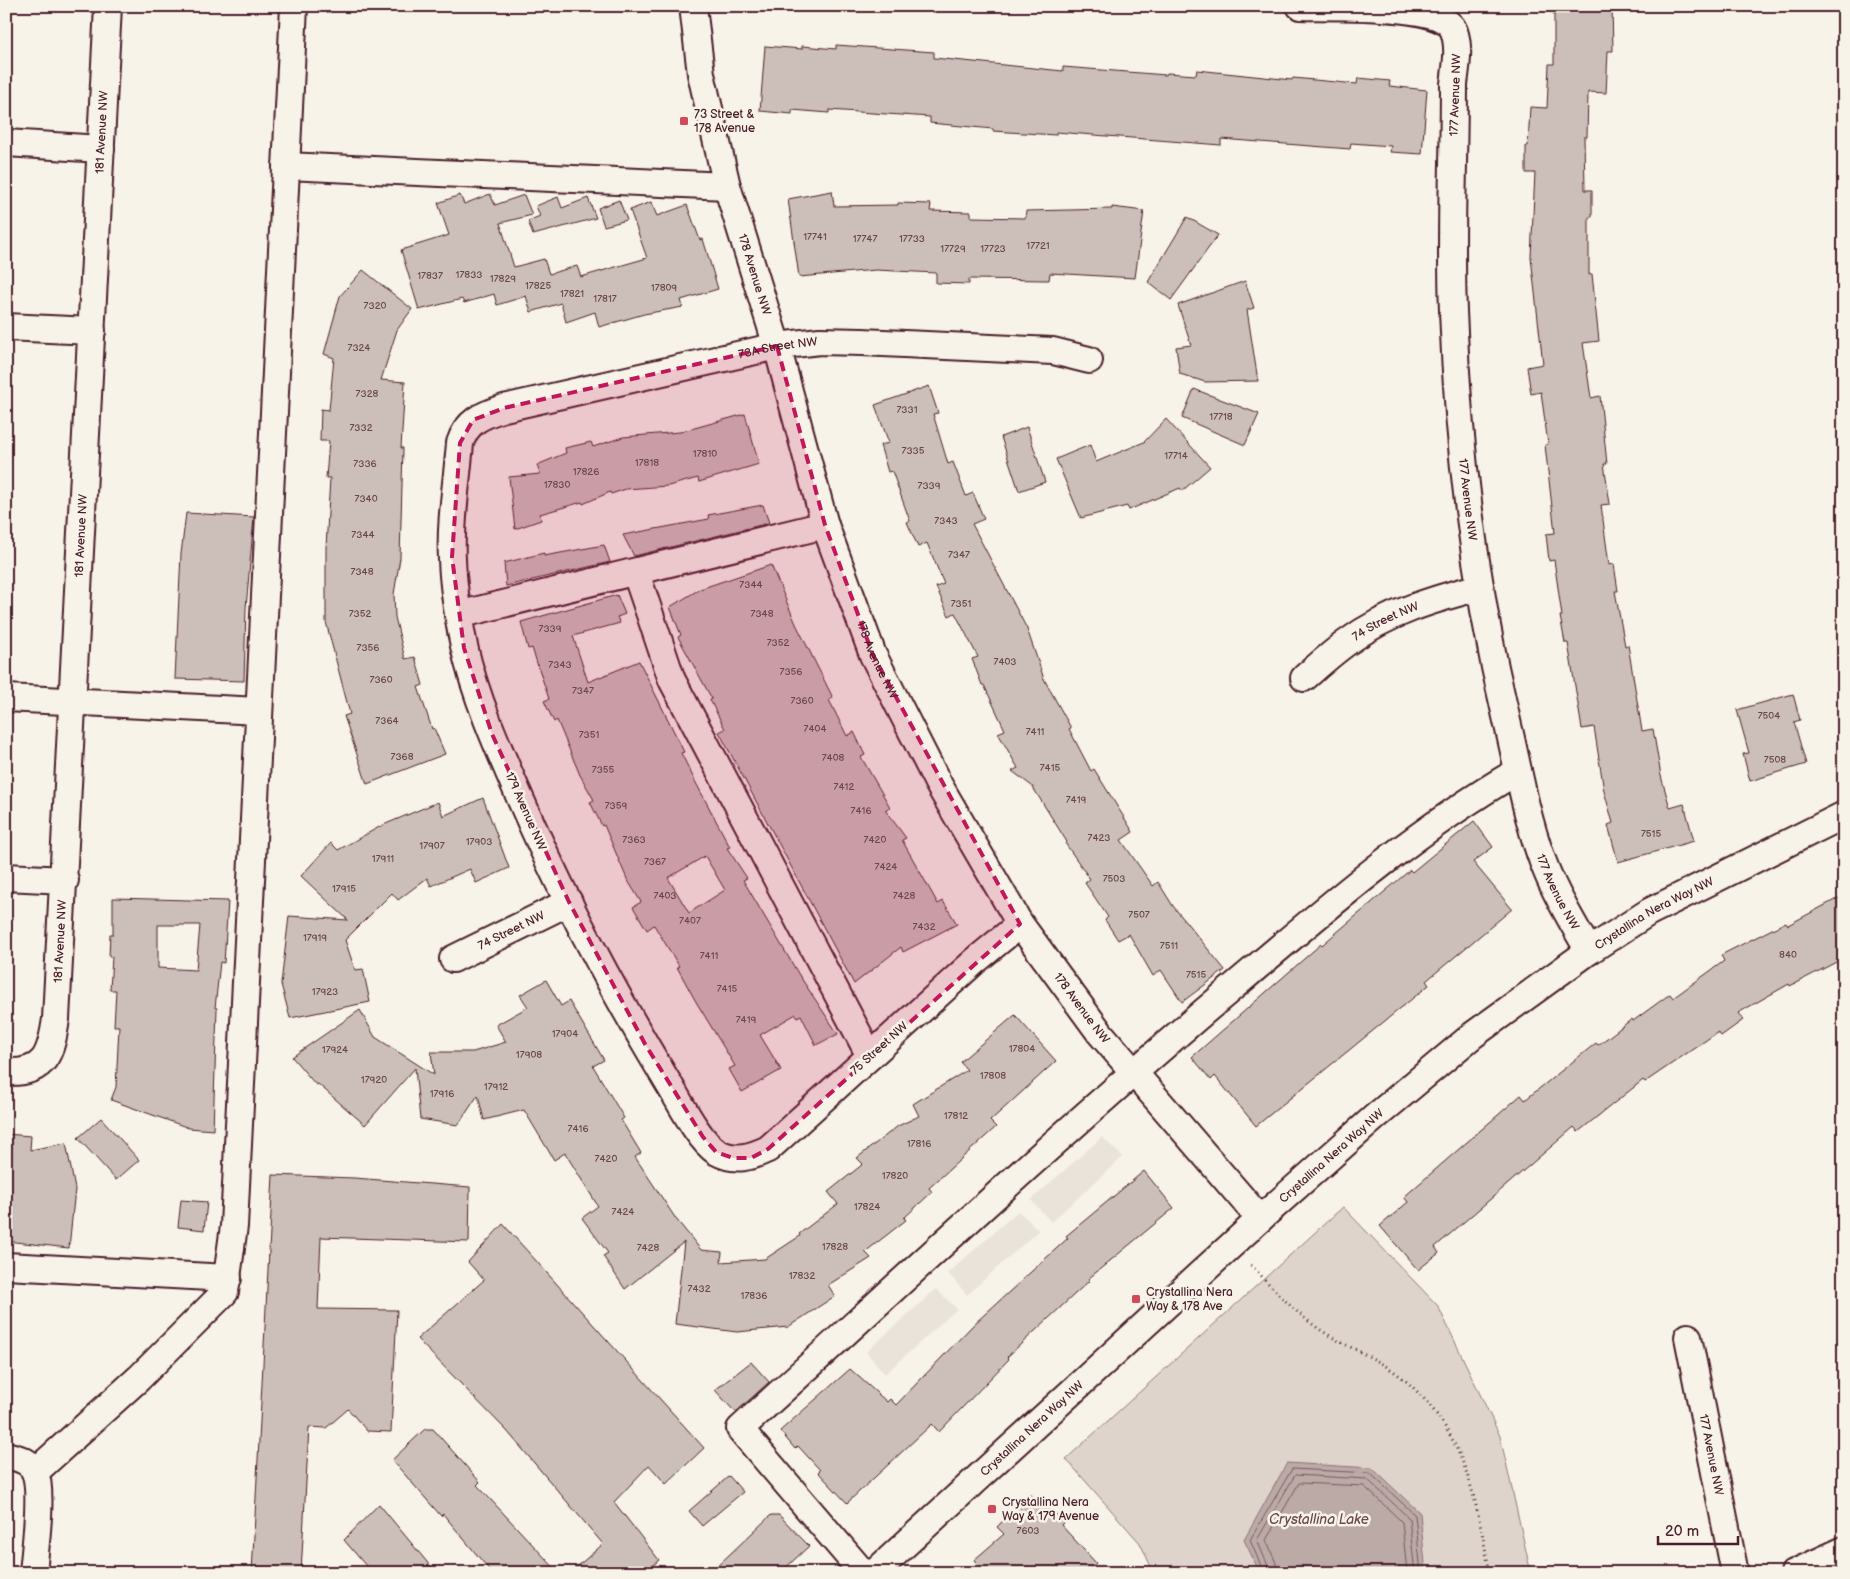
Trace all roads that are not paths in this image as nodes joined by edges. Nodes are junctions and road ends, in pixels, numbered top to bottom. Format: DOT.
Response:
graph roads {
  1 [pos="108,6"];
  2 [pos="294,6"];
  3 [pos="693,6"];
  4 [pos="1300,6"];
  5 [pos="6,143"];
  6 [pos="101,149"];
  7 [pos="286,166"];
  8 [pos="727,186"];
  9 [pos="6,327"];
  10 [pos="92,331"];
  11 [pos="777,346"];
  12 [pos="1089,360"];
  13 [pos="473,420"];
  14 [pos="825,525"];
  15 [pos="636,573"];
  16 [pos="1480,587"];
  17 [pos="458,615"];
  18 [pos="1304,678"];
  19 [pos="6,698"];
  20 [pos="74,701"];
  21 [pos="259,711"];
  22 [pos="1518,771"];
  23 [pos="1844,815"];
  24 [pos="6,878"];
  25 [pos="65,880"];
  26 [pos="569,902"];
  27 [pos="1020,924"];
  28 [pos="1589,951"];
  29 [pos="453,959"];
  30 [pos="870,1056"];
  31 [pos="6,1072"];
  32 [pos="1133,1072"];
  33 [pos="733,1158"];
  34 [pos="1260,1219"];
  35 [pos="6,1266"];
  36 [pos="228,1278"];
  37 [pos="1688,1338"];
  38 [pos="22,1462"];
  39 [pos="1844,1550"];
  40 [pos="890,1567"];
  41 [pos="33,1573"];
  42 [pos="863,1573"];
  43 [pos="1735,1573"];
  44 [pos="1794,1573"];
  1 -- 6 [label="street, 181 Avenue NW"];
  2 -- 7 [label="street"];
  3 -- 8 [label="street, 178 Avenue NW"];
  4 -- 16 [label="street, 177 Avenue NW"];
  5 -- 6 [label="street"];
  6 -- 10 [label="street, 181 Avenue NW"];
  7 -- 8 [label="street"];
  7 -- 21 [label="street"];
  8 -- 11 [label="street, 178 Avenue NW"];
  9 -- 10 [label="street"];
  10 -- 20 [label="street, 181 Avenue NW"];
  11 -- 12 [label="street, 73A Street NW"];
  11 -- 13 [label="street, 73A Street NW"];
  11 -- 14 [label="street, 178 Avenue NW"];
  13 -- 17 [label="street, 179 Avenue NW"];
  14 -- 15 [label="street"];
  14 -- 27 [label="street, 178 Avenue NW"];
  15 -- 17 [label="street"];
  15 -- 30 [label="street"];
  16 -- 18 [label="street, 74 Street NW"];
  16 -- 22 [label="street, 177 Avenue NW"];
  17 -- 26 [label="street, 179 Avenue NW"];
  19 -- 20 [label="street"];
  20 -- 21 [label="street"];
  20 -- 25 [label="street, 181 Avenue NW"];
  21 -- 36 [label="street"];
  22 -- 28 [label="street, 177 Avenue NW"];
  22 -- 32 [label="street"];
  23 -- 28 [label="street, Crystallina Nera Way NW"];
  24 -- 25 [label="street"];
  25 -- 31 [label="street, 181 Avenue NW"];
  26 -- 29 [label="street, 74 Street NW"];
  26 -- 33 [label="street, 179 Avenue NW"];
  27 -- 30 [label="street, 75 Street NW"];
  27 -- 32 [label="street, 178 Avenue NW"];
  28 -- 34 [label="street, Crystallina Nera Way NW"];
  30 -- 33 [label="street, 75 Street NW"];
  32 -- 34 [label="street, 178 Avenue NW"];
  32 -- 42 [label="street"];
  34 -- 40 [label="street, Crystallina Nera Way NW"];
  35 -- 36 [label="street"];
  36 -- 38 [label="street"];
  37 -- 43 [label="street, 177 Avenue NW"];
  38 -- 41 [label="street"];
  39 -- 44 [label="street"];
}
